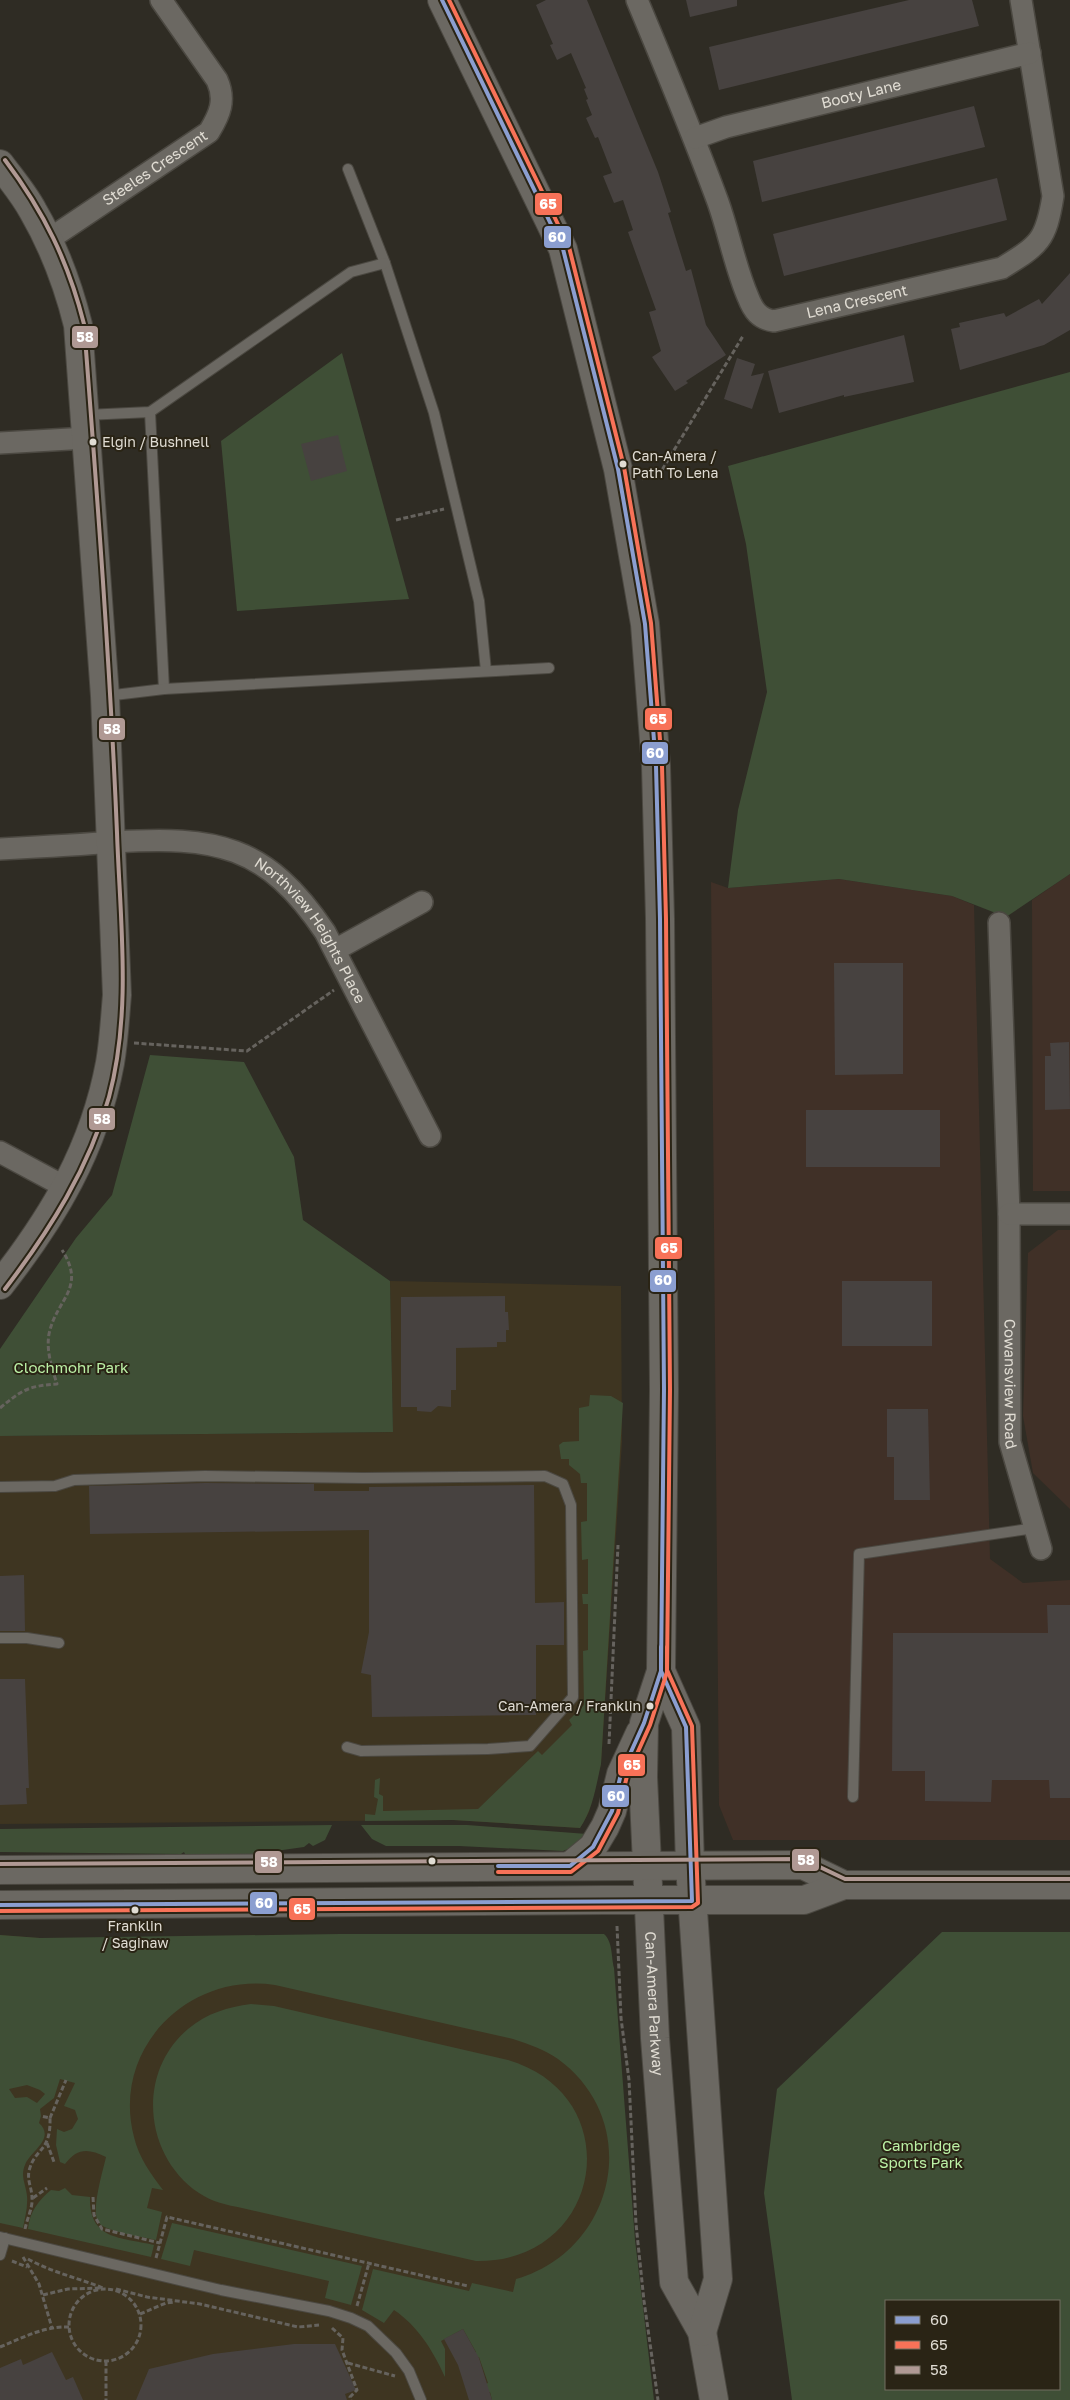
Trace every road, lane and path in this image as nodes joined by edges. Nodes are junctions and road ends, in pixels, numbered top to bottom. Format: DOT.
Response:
graph roads {
  1 [pos="161,0"];
  2 [pos="442,0"];
  3 [pos="636,0"];
  4 [pos="1022,0"];
  5 [pos="1030,53"];
  6 [pos="695,138"];
  7 [pos="0,164"];
  8 [pos="348,169"];
  9 [pos="48,240"];
  10 [pos="385,263"];
  11 [pos="743,336"];
  12 [pos="150,412"];
  13 [pos="86,426"];
  14 [pos="0,443"];
  15 [pos="621,488"];
  16 [pos="457,506"];
  17 [pos="396,520"];
  18 [pos="549,668"];
  19 [pos="486,670"];
  20 [pos="164,689"];
  21 [pos="105,696"];
  22 [pos="110,842"];
  23 [pos="0,849"];
  24 [pos="422,902"];
  25 [pos="999,923"];
  26 [pos="335,950"];
  27 [pos="349,980"];
  28 [pos="113,1041"];
  29 [pos="430,1136"];
  30 [pos="0,1152"];
  31 [pos="67,1188"];
  32 [pos="1009,1214"];
  33 [pos="1070,1214"];
  34 [pos="62,1250"];
  35 [pos="0,1285"];
  36 [pos="0,1408"];
  37 [pos="0,1487"];
  38 [pos="1035,1528"];
  39 [pos="618,1545"];
  40 [pos="1041,1549"];
  41 [pos="0,1638"];
  42 [pos="59,1642"];
  43 [pos="661,1671"];
  44 [pos="644,1724"];
  45 [pos="346,1747"];
  46 [pos="608,1751"];
  47 [pos="853,1797"];
  48 [pos="570,1866"];
  49 [pos="648,1866"];
  50 [pos="690,1866"];
  51 [pos="0,1870"];
  52 [pos="1070,1884"];
  53 [pos="844,1885"];
  54 [pos="650,1900"];
  55 [pos="692,1901"];
  56 [pos="0,1906"];
  57 [pos="617,1926"];
  58 [pos="66,2080"];
  59 [pos="41,2116"];
  60 [pos="50,2118"];
  61 [pos="47,2144"];
  62 [pos="54,2162"];
  63 [pos="47,2188"];
  64 [pos="93,2197"];
  65 [pos="33,2198"];
  66 [pos="25,2229"];
  67 [pos="2,2237"];
  68 [pos="160,2243"];
  69 [pos="21,2252"];
  70 [pos="23,2257"];
  71 [pos="4,2258"];
  72 [pos="156,2258"];
  73 [pos="369,2263"];
  74 [pos="29,2268"];
  75 [pos="468,2286"];
  76 [pos="103,2288"];
  77 [pos="116,2289"];
  78 [pos="43,2295"];
  79 [pos="184,2302"];
  80 [pos="357,2306"];
  81 [pos="140,2314"];
  82 [pos="323,2325"];
  83 [pos="329,2325"];
  84 [pos="69,2327"];
  85 [pos="52,2328"];
  86 [pos="702,2332"];
  87 [pos="345,2333"];
  88 [pos="343,2338"];
  89 [pos="0,2347"];
  90 [pos="106,2361"];
  91 [pos="347,2362"];
  92 [pos="414,2381"];
  93 [pos="106,2400"];
  94 [pos="351,2400"];
  95 [pos="421,2400"];
  96 [pos="658,2400"];
  97 [pos="714,2400"];
  1 -- 9 [label="street, Steeles Crescent"];
  2 -- 15 [label="main road, Can-Amera Parkway"];
  3 -- 6 [label="street, Lena Crescent"];
  4 -- 5 [label="street, Lena Crescent"];
  5 -- 6 [label="street, Booty Lane"];
  5 -- 6 [label="street, Lena Crescent"];
  7 -- 9 [label="main road"];
  8 -- 10 [label="lane"];
  9 -- 13 [label="main road"];
  10 -- 12 [label="lane"];
  10 -- 16 [label="lane"];
  11 -- 15 [label="path"];
  12 -- 13 [label="lane"];
  12 -- 20 [label="lane"];
  13 -- 14 [label="street"];
  13 -- 21 [label="main road"];
  15 -- 43 [label="main road, Can-Amera Parkway"];
  16 -- 17 [label="path"];
  16 -- 19 [label="lane"];
  18 -- 19 [label="lane"];
  19 -- 20 [label="lane"];
  20 -- 21 [label="lane"];
  21 -- 22 [label="main road"];
  22 -- 23 [label="street, Northview Heights Place"];
  22 -- 26 [label="street, Northview Heights Place"];
  22 -- 28 [label="main road"];
  24 -- 26 [label="street"];
  25 -- 32 [label="street, Cowansview Road"];
  26 -- 27 [label="street, Northview Heights Place"];
  27 -- 28 [label="path"];
  27 -- 29 [label="street, Northview Heights Place"];
  28 -- 31 [label="main road"];
  30 -- 31 [label="street"];
  31 -- 35 [label="main road"];
  32 -- 33 [label="street"];
  32 -- 38 [label="street, Cowansview Road"];
  34 -- 36 [label="path"];
  37 -- 45 [label="lane"];
  38 -- 40 [label="street, Cowansview Road"];
  38 -- 47 [label="lane"];
  39 -- 46 [label="path"];
  41 -- 42 [label="lane"];
  43 -- 44 [label="main road, Can-Amera Parkway"];
  43 -- 50 [label="main road, Can-Amera Parkway"];
  44 -- 48 [label="main road"];
  44 -- 49 [label="main road, Can-Amera Parkway"];
  48 -- 49 [label="main road"];
  48 -- 51 [label="main road"];
  49 -- 50 [label="main road"];
  49 -- 54 [label="main road, Can-Amera Parkway"];
  50 -- 53 [label="main road"];
  50 -- 55 [label="main road, Can-Amera Parkway"];
  52 -- 53 [label="main road"];
  53 -- 55 [label="main road"];
  54 -- 55 [label="main road"];
  54 -- 56 [label="main road"];
  54 -- 86 [label="main road, Can-Amera Parkway"];
  55 -- 86 [label="main road, Can-Amera Parkway"];
  57 -- 96 [label="path"];
  58 -- 60 [label="path"];
  59 -- 60 [label="path"];
  60 -- 61 [label="path"];
  61 -- 62 [label="path"];
  61 -- 65 [label="path"];
  63 -- 65 [label="path"];
  64 -- 68 [label="path"];
  65 -- 66 [label="path"];
  67 -- 71 [label="lane"];
  67 -- 92 [label="lane"];
  68 -- 72 [label="path"];
  68 -- 73 [label="path"];
  69 -- 70 [label="path"];
  70 -- 74 [label="path"];
  70 -- 76 [label="path"];
  71 -- 74 [label="path"];
  73 -- 75 [label="path"];
  73 -- 80 [label="path"];
  74 -- 78 [label="path"];
  76 -- 77 [label="path"];
  76 -- 78 [label="path"];
  76 -- 84 [label="path"];
  77 -- 79 [label="path"];
  77 -- 81 [label="path"];
  78 -- 85 [label="path"];
  79 -- 81 [label="path"];
  79 -- 82 [label="path"];
  81 -- 90 [label="path"];
  83 -- 88 [label="path"];
  84 -- 85 [label="path"];
  84 -- 90 [label="path"];
  85 -- 89 [label="path"];
  86 -- 97 [label="main road, Can-Amera Parkway"];
  87 -- 88 [label="path"];
  88 -- 91 [label="path"];
  90 -- 93 [label="path"];
  91 -- 92 [label="path"];
  91 -- 94 [label="path"];
  92 -- 95 [label="lane"];
}
